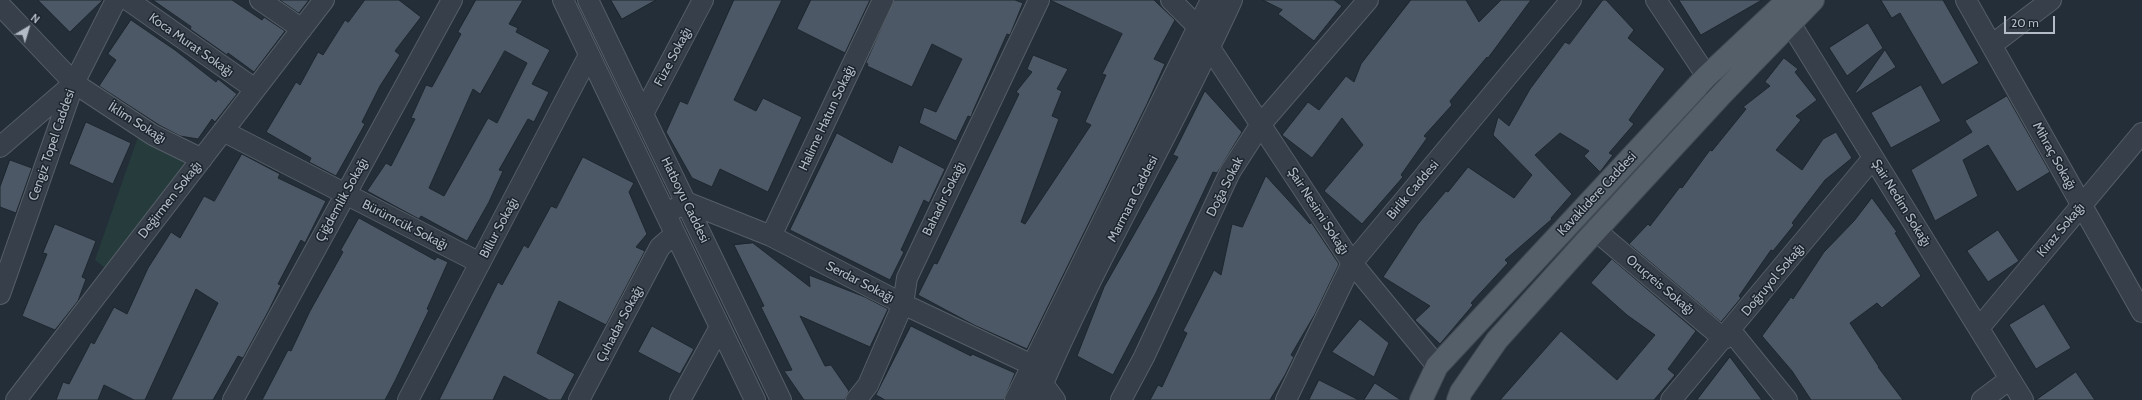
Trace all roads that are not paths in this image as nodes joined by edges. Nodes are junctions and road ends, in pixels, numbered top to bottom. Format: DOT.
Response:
graph roads {
  1 [pos="116,0"];
  2 [pos="128,0"];
  3 [pos="260,0"];
  4 [pos="324,0"];
  5 [pos="452,0"];
  6 [pos="563,0"];
  7 [pos="588,0"];
  8 [pos="703,0"];
  9 [pos="883,0"];
  10 [pos="1039,0"];
  11 [pos="1171,0"];
  12 [pos="1211,0"];
  13 [pos="1232,0"];
  14 [pos="1368,0"];
  15 [pos="1571,0"];
  16 [pos="1656,0"];
  17 [pos="1813,0"];
  18 [pos="1966,0"];
  19 [pos="2051,0"];
  20 [pos="0,5"];
  21 [pos="1786,10"];
  22 [pos="1199,28"];
  23 [pos="302,29"];
  24 [pos="1992,44"];
  25 [pos="1210,48"];
  26 [pos="589,56"];
  27 [pos="1706,78"];
  28 [pos="74,83"];
  29 [pos="255,89"];
  30 [pos="1720,96"];
  31 [pos="643,114"];
  32 [pos="1261,124"];
  33 [pos="223,131"];
  34 [pos="2142,133"];
  35 [pos="0,147"];
  36 [pos="1873,158"];
  37 [pos="202,159"];
  38 [pos="345,194"];
  39 [pos="686,202"];
  40 [pos="2081,206"];
  41 [pos="666,214"];
  42 [pos="1595,230"];
  43 [pos="675,234"];
  44 [pos="771,236"];
  45 [pos="660,247"];
  46 [pos="480,263"];
  47 [pos="1352,263"];
  48 [pos="0,294"];
  49 [pos="903,304"];
  50 [pos="2142,312"];
  51 [pos="720,327"];
  52 [pos="1979,328"];
  53 [pos="1728,335"];
  54 [pos="1032,365"];
  55 [pos="1438,366"];
  56 [pos="2010,379"];
  57 [pos="1039,392"];
  58 [pos="1463,397"];
  59 [pos="16,400"];
  60 [pos="233,400"];
  61 [pos="408,400"];
  62 [pos="579,400"];
  63 [pos="680,400"];
  64 [pos="756,400"];
  65 [pos="781,400"];
  66 [pos="856,400"];
  67 [pos="1016,400"];
  68 [pos="1055,400"];
  69 [pos="1121,400"];
  70 [pos="1286,400"];
  71 [pos="1421,400"];
  72 [pos="1671,400"];
  73 [pos="1787,400"];
  74 [pos="1982,400"];
  75 [pos="2023,400"];
  1 -- 28 [label="street, Cengiz Topel Caddesi"];
  2 -- 29 [label="street, Koca Murat Sokağı"];
  3 -- 23 [label="street"];
  4 -- 23 [label="street, Değirmen Sokağı"];
  5 -- 38 [label="street, Çiğdemlik Sokağı"];
  6 -- 26 [label="street, Hatboyu Caddesi"];
  7 -- 31 [label="street, Hatboyu Caddesi"];
  8 -- 31 [label="street, Füze Sokağı"];
  9 -- 44 [label="street, Halime Hatun Sokağı"];
  10 -- 49 [label="street, Bahadır Sokağı"];
  11 -- 22 [label="street, Şair Nesimi Sokağı"];
  12 -- 22 [label="street, Marmara Caddesi"];
  13 -- 25 [label="street, Marmara Caddesi"];
  14 -- 32 [label="street, Doğa Sokak"];
  15 -- 47 [label="street, Birlik Caddesi"];
  16 -- 27 [label="street"];
  17 -- 21 [label="main road, Kavaklıdere Caddesi"];
  18 -- 24 [label="street, Mihraç Sokağı"];
  19 -- 24 [label="street"];
  20 -- 28 [label="street, İklim Sokağı"];
  21 -- 27 [label="main road, Kavaklıdere Caddesi"];
  21 -- 30 [label="main road, Kavaklıdere Caddesi"];
  21 -- 36 [label="street, Şair Nedim Sokağı"];
  22 -- 25 [label="street, Şair Nesimi Sokağı"];
  22 -- 54 [label="street, Marmara Caddesi"];
  23 -- 29 [label="street, Değirmen Sokağı"];
  24 -- 40 [label="street, Mihraç Sokağı"];
  25 -- 32 [label="street, Şair Nesimi Sokağı"];
  25 -- 57 [label="street, Marmara Caddesi"];
  26 -- 41 [label="street, Hatboyu Caddesi"];
  26 -- 46 [label="street, Billur Sokağı"];
  27 -- 30 [label="street"];
  27 -- 55 [label="main road, Kavaklıdere Caddesi"];
  28 -- 35 [label="street"];
  28 -- 37 [label="street, İklim Sokağı"];
  28 -- 48 [label="street, Cengiz Topel Caddesi"];
  29 -- 33 [label="street, Değirmen Sokağı"];
  30 -- 42 [label="main road, Kavaklıdere Caddesi"];
  31 -- 39 [label="street, Hatboyu Caddesi"];
  32 -- 47 [label="street, Şair Nesimi Sokağı"];
  32 -- 69 [label="street, Doğa Sokak"];
  33 -- 37 [label="street, Değirmen Sokağı"];
  33 -- 38 [label="street, Bürümcük Sokağı"];
  34 -- 40 [label="street, Kiraz Sokağı"];
  36 -- 52 [label="street, Şair Nedim Sokağı"];
  36 -- 53 [label="street, Doğruyol Sokağı"];
  37 -- 59 [label="street, Değirmen Sokağı"];
  38 -- 46 [label="street, Bürümcük Sokağı"];
  38 -- 60 [label="street, Çiğdemlik Sokağı"];
  39 -- 41 [label="street"];
  39 -- 44 [label="street, Serdar Sokağı"];
  39 -- 65 [label="street, Hatboyu Caddesi"];
  40 -- 50 [label="street, Mihraç Sokağı"];
  40 -- 52 [label="street, Kiraz Sokağı"];
  41 -- 43 [label="street, Hatboyu Caddesi"];
  42 -- 53 [label="street, Oruçreis Sokağı"];
  42 -- 58 [label="main road, Kavaklıdere Caddesi"];
  43 -- 45 [label="street, Hatboyu Caddesi"];
  43 -- 51 [label="street, Hatboyu Caddesi"];
  44 -- 49 [label="street, Serdar Sokağı"];
  45 -- 62 [label="street, Çuhadar Sokağı"];
  46 -- 61 [label="street, Billur Sokağı"];
  47 -- 55 [label="street, Şair Nesimi Sokağı"];
  47 -- 70 [label="street, Birlik Caddesi"];
  49 -- 54 [label="street, Serdar Sokağı"];
  49 -- 66 [label="street, Bahadır Sokağı"];
  51 -- 63 [label="street"];
  51 -- 64 [label="street, Hatboyu Caddesi"];
  52 -- 56 [label="street, Şair Nedim Sokağı"];
  53 -- 72 [label="street, Doğruyol Sokağı"];
  53 -- 73 [label="street, Oruçreis Sokağı"];
  54 -- 57 [label="street"];
  54 -- 67 [label="street, Marmara Caddesi"];
  55 -- 58 [label="main road"];
  55 -- 71 [label="main road, Kavaklıdere Caddesi"];
  56 -- 74 [label="street"];
  56 -- 75 [label="street, Şair Nedim Sokağı"];
  57 -- 68 [label="street"];
}
